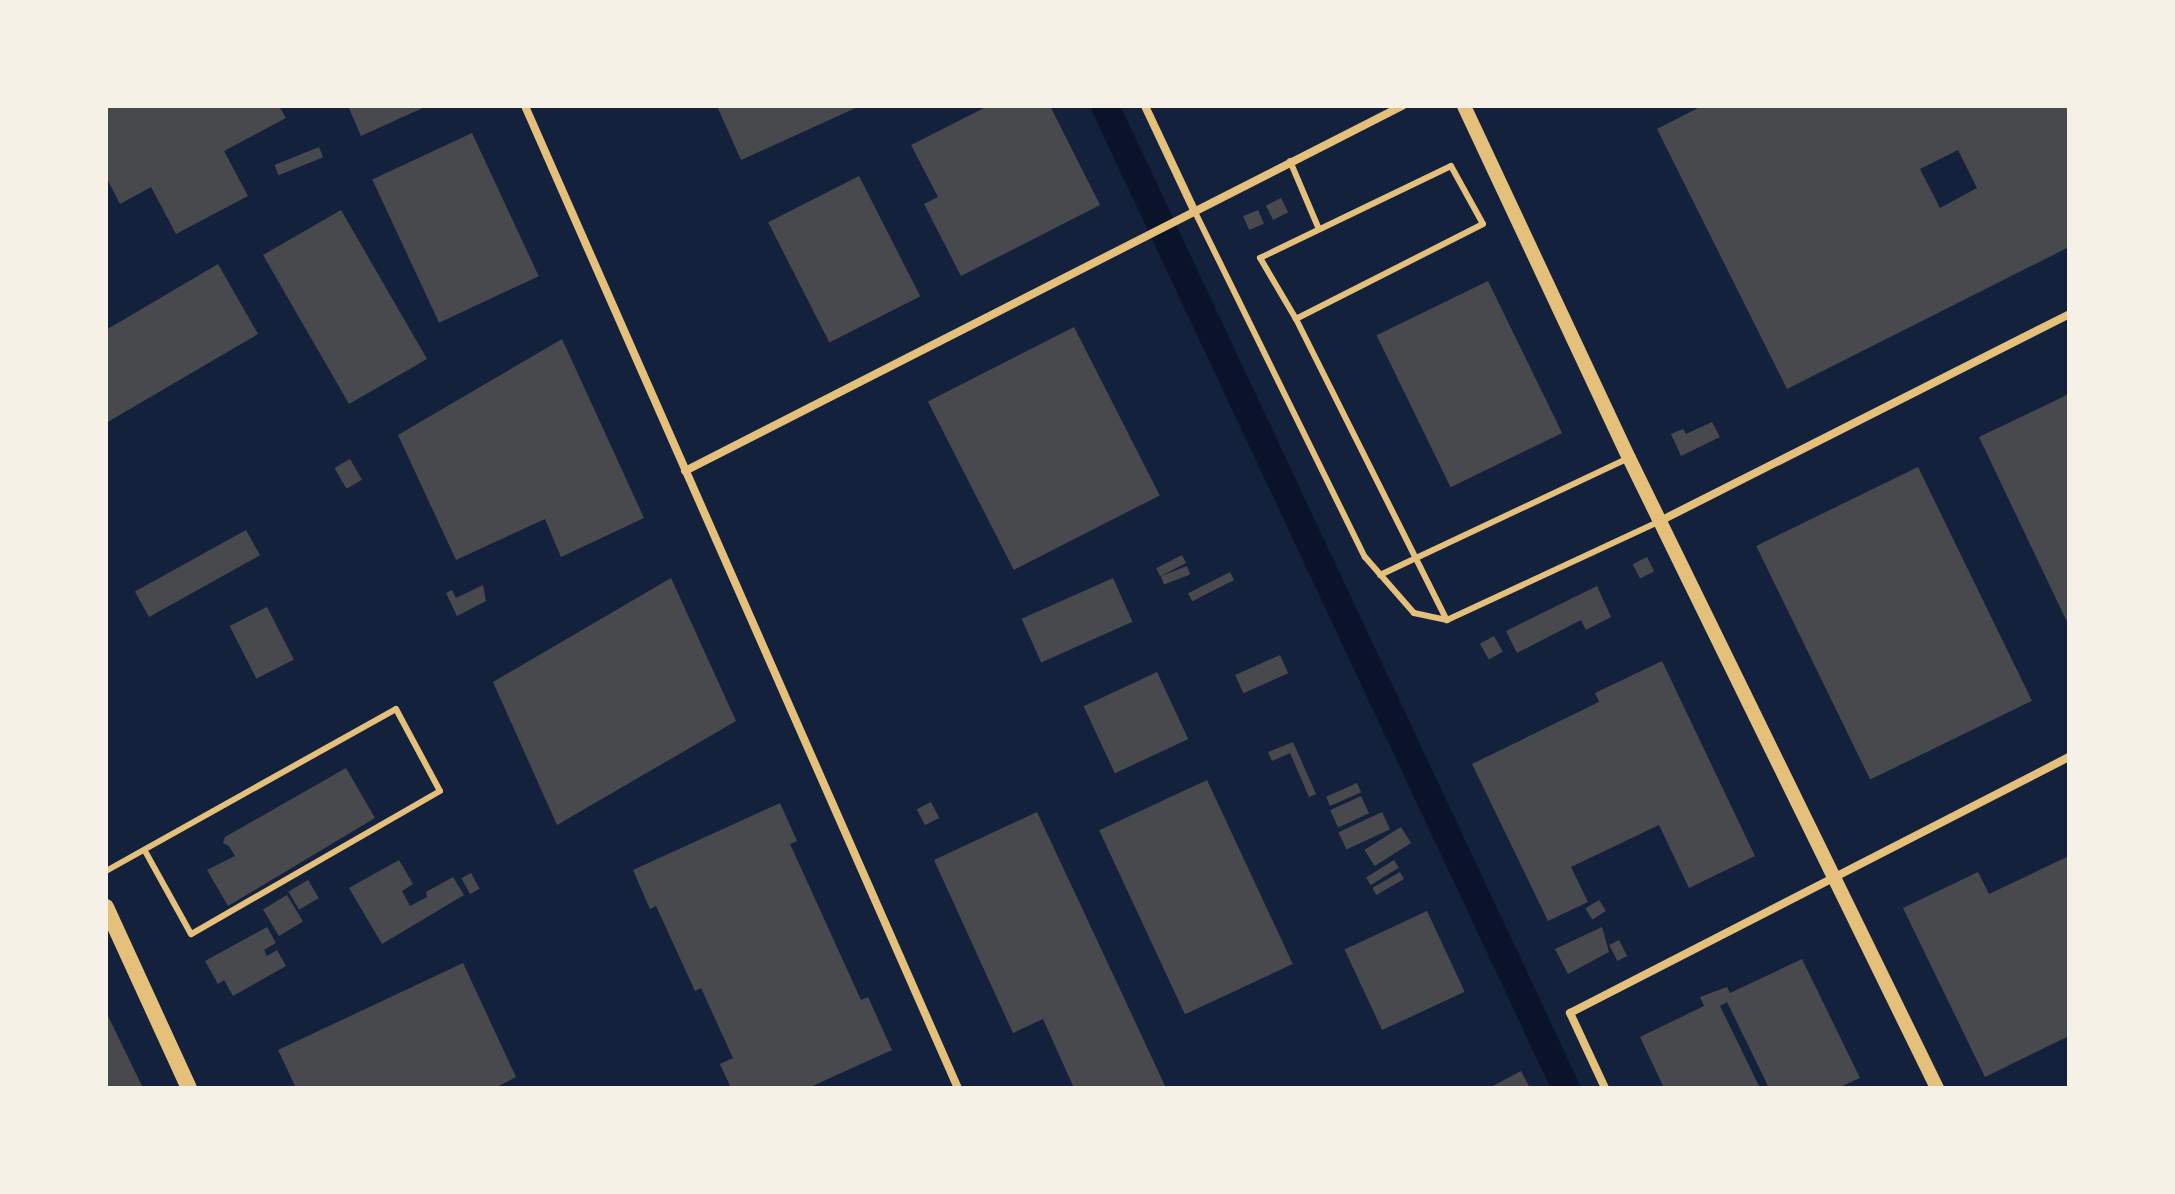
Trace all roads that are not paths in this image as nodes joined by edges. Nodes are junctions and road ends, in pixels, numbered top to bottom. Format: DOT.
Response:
graph roads {
  1 [pos="525,106"];
  2 [pos="1145,106"];
  3 [pos="1402,106"];
  4 [pos="1464,106"];
  5 [pos="1290,161"];
  6 [pos="1194,210"];
  7 [pos="1318,227"];
  8 [pos="2069,314"];
  9 [pos="1296,319"];
  10 [pos="1629,458"];
  11 [pos="685,471"];
  12 [pos="1660,521"];
  13 [pos="1416,558"];
  14 [pos="1380,575"];
  15 [pos="1447,620"];
  16 [pos="2069,757"];
  17 [pos="145,851"];
  18 [pos="106,871"];
  19 [pos="1833,876"];
  20 [pos="107,912"];
  21 [pos="189,1088"];
  22 [pos="958,1088"];
  23 [pos="1605,1088"];
  24 [pos="1937,1088"];
  1 -- 11 [label="street"];
  2 -- 6 [label="street"];
  3 -- 5 [label="street"];
  4 -- 10 [label="street"];
  5 -- 6 [label="street"];
  5 -- 7 [label="lane"];
  6 -- 11 [label="street"];
  6 -- 14 [label="lane"];
  7 -- 9 [label="lane"];
  7 -- 9 [label="lane"];
  8 -- 12 [label="street"];
  9 -- 13 [label="lane"];
  10 -- 12 [label="street"];
  10 -- 13 [label="lane"];
  11 -- 22 [label="street"];
  12 -- 15 [label="lane"];
  12 -- 19 [label="street"];
  13 -- 14 [label="lane"];
  13 -- 15 [label="lane"];
  14 -- 15 [label="lane"];
  16 -- 19 [label="street"];
  17 -- 17 [label="lane"];
  17 -- 18 [label="lane"];
  19 -- 23 [label="street"];
  19 -- 24 [label="street"];
  20 -- 21 [label="main road"];
}
